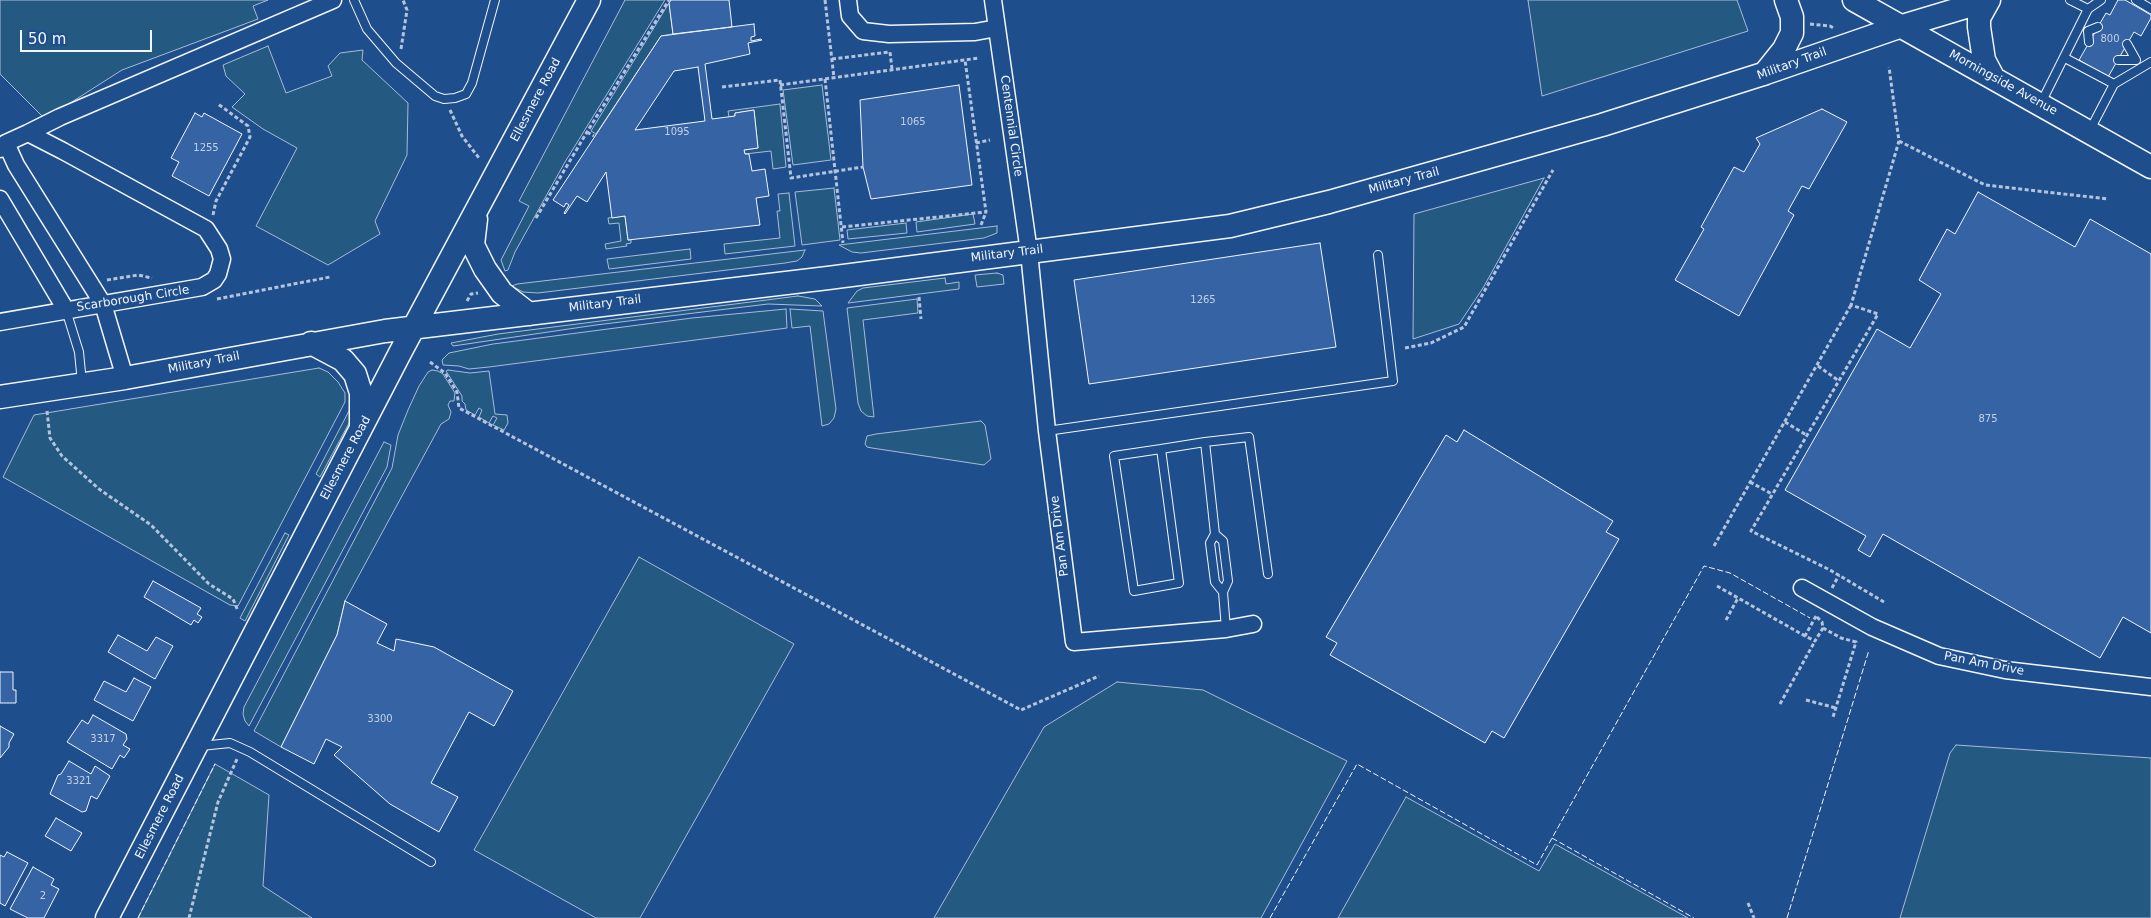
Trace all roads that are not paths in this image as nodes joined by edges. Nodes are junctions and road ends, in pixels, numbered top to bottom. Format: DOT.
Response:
graph roads {
  1 [pos="333,0"];
  2 [pos="354,0"];
  3 [pos="495,0"];
  4 [pos="589,0"];
  5 [pos="848,0"];
  6 [pos="993,0"];
  7 [pos="1786,0"];
  8 [pos="1854,0"];
  9 [pos="1989,0"];
  10 [pos="2070,0"];
  11 [pos="2101,0"];
  12 [pos="2136,0"];
  13 [pos="1956,5"];
  14 [pos="2151,9"];
  15 [pos="2088,10"];
  16 [pos="2098,26"];
  17 [pos="1899,27"];
  18 [pos="2080,27"];
  19 [pos="997,28"];
  20 [pos="2088,31"];
  21 [pos="2089,42"];
  22 [pos="2127,44"];
  23 [pos="2065,58"];
  24 [pos="2118,60"];
  25 [pos="2136,60"];
  26 [pos="2148,64"];
  27 [pos="1763,74"];
  28 [pos="1993,77"];
  29 [pos="2114,84"];
  30 [pos="2040,104"];
  31 [pos="2089,132"];
  32 [pos="28,134"];
  33 [pos="3,146"];
  34 [pos="2151,168"];
  35 [pos="0,199"];
  36 [pos="476,213"];
  37 [pos="1029,252"];
  38 [pos="1378,255"];
  39 [pos="103,304"];
  40 [pos="66,310"];
  41 [pos="529,314"];
  42 [pos="0,322"];
  43 [pos="414,327"];
  44 [pos="311,343"];
  45 [pos="125,378"];
  46 [pos="82,384"];
  47 [pos="0,397"];
  48 [pos="361,431"];
  49 [pos="1047,431"];
  50 [pos="1205,442"];
  51 [pos="1161,449"];
  52 [pos="1215,534"];
  53 [pos="1268,574"];
  54 [pos="1802,588"];
  55 [pos="1223,592"];
  56 [pos="1253,624"];
  57 [pos="1226,628"];
  58 [pos="2151,687"];
  59 [pos="196,747"];
  60 [pos="431,862"];
  61 [pos="107,918"];
  1 -- 32 [label="street"];
  2 -- 3 [label="lane"];
  4 -- 36 [label="street, Ellesmere Road"];
  5 -- 19 [label="street"];
  6 -- 19 [label="street, Centennial Circle"];
  7 -- 27 [label="street"];
  8 -- 17 [label="street, Morningside Avenue"];
  9 -- 13 [label="street, Military Trail"];
  9 -- 28 [label="street"];
  10 -- 15 [label="lane"];
  11 -- 15 [label="lane"];
  12 -- 14 [label="lane"];
  13 -- 17 [label="street, Military Trail"];
  15 -- 18 [label="lane"];
  16 -- 20 [label="lane"];
  17 -- 27 [label="street, Military Trail"];
  17 -- 28 [label="street, Morningside Avenue"];
  18 -- 20 [label="lane"];
  18 -- 23 [label="lane"];
  19 -- 37 [label="street, Centennial Circle"];
  20 -- 21 [label="lane"];
  22 -- 25 [label="lane"];
  23 -- 29 [label="lane"];
  23 -- 30 [label="lane"];
  24 -- 25 [label="lane"];
  25 -- 26 [label="lane"];
  26 -- 29 [label="lane"];
  27 -- 37 [label="street, Military Trail"];
  28 -- 30 [label="street, Morningside Avenue"];
  29 -- 31 [label="lane"];
  30 -- 31 [label="street, Morningside Avenue"];
  31 -- 34 [label="street, Morningside Avenue"];
  32 -- 33 [label="street"];
  32 -- 39 [label="street, Scarborough Circle"];
  33 -- 39 [label="street"];
  35 -- 40 [label="street, Scarborough Circle"];
  36 -- 41 [label="street"];
  36 -- 43 [label="street, Ellesmere Road"];
  37 -- 41 [label="street, Military Trail"];
  37 -- 49 [label="street, Pan Am Drive"];
  38 -- 49 [label="lane"];
  39 -- 40 [label="street, Scarborough Circle"];
  39 -- 45 [label="street"];
  40 -- 42 [label="street"];
  40 -- 46 [label="lane"];
  41 -- 43 [label="street, Military Trail"];
  43 -- 44 [label="street, Military Trail"];
  43 -- 48 [label="street, Ellesmere Road"];
  44 -- 45 [label="street, Military Trail"];
  44 -- 48 [label="street"];
  45 -- 46 [label="street, Military Trail"];
  46 -- 47 [label="street, Military Trail"];
  48 -- 59 [label="street, Ellesmere Road"];
  49 -- 57 [label="street, Pan Am Drive"];
  50 -- 51 [label="lane"];
  50 -- 52 [label="lane"];
  50 -- 53 [label="lane"];
  51 -- 51 [label="lane"];
  52 -- 55 [label="lane"];
  52 -- 55 [label="lane"];
  54 -- 58 [label="street, Pan Am Drive"];
  55 -- 57 [label="lane"];
  56 -- 57 [label="street, Pan Am Drive"];
  59 -- 60 [label="lane"];
  59 -- 61 [label="street, Ellesmere Road"];
}
